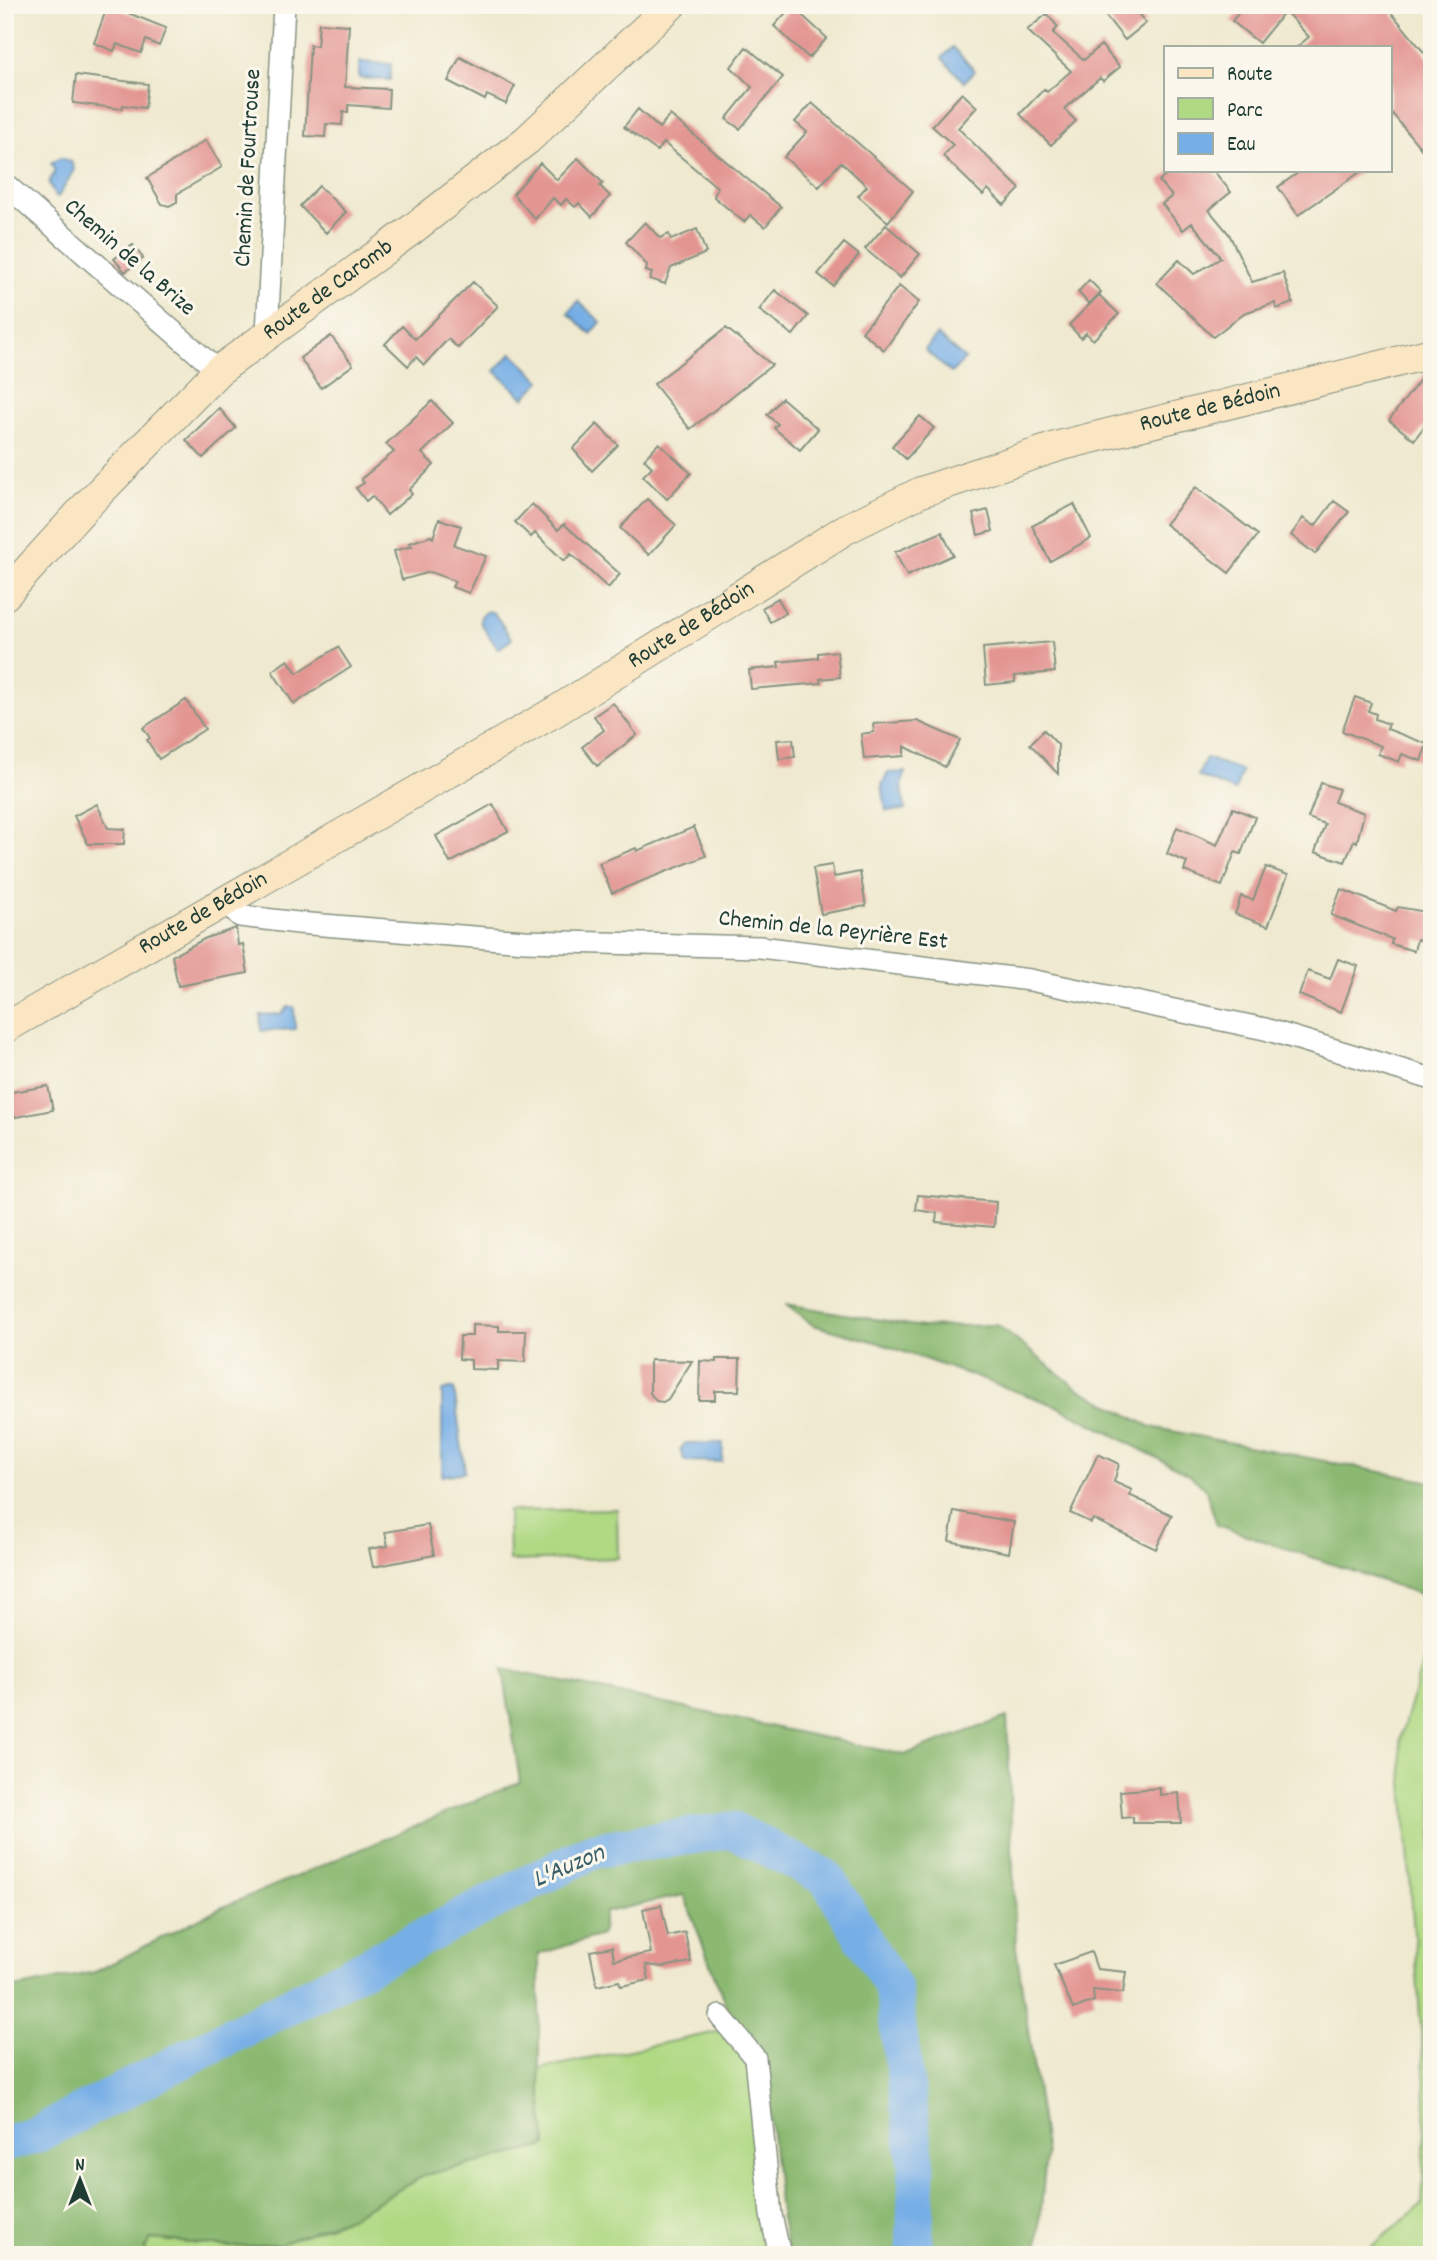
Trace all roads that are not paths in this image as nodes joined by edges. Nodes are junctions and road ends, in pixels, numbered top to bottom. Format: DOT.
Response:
graph roads {
  1 [pos="284,5"];
  2 [pos="671,5"];
  3 [pos="5,184"];
  4 [pos="267,333"];
  5 [pos="1432,353"];
  6 [pos="218,371"];
  7 [pos="5,595"];
  8 [pos="225,901"];
  9 [pos="5,1028"];
  10 [pos="1432,1079"];
  11 [pos="720,2016"];
  12 [pos="780,2255"];
  1 -- 4 [label="street, Chemin de Fourtrouse"];
  2 -- 4 [label="main road, Route de Caromb"];
  3 -- 6 [label="street, Chemin de la Brize"];
  4 -- 6 [label="main road, Route de Caromb"];
  5 -- 8 [label="main road, Route de Bédoin"];
  6 -- 7 [label="main road, Route de Caromb"];
  8 -- 9 [label="main road, Route de Bédoin"];
  8 -- 10 [label="street, Chemin de la Peyrière Est"];
  11 -- 12 [label="street"];
}
